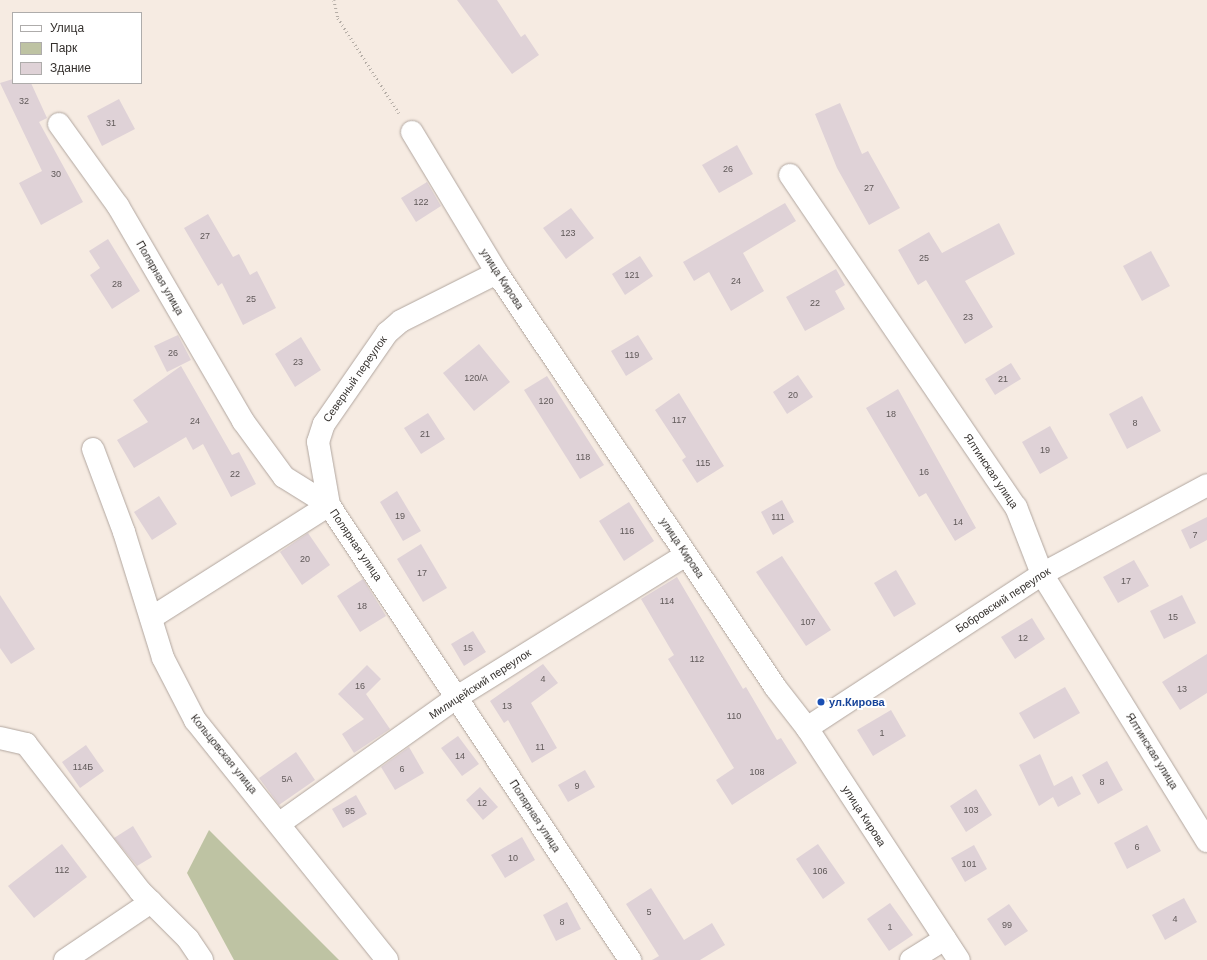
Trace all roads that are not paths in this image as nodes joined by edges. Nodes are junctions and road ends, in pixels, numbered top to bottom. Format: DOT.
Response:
graph roads {
  1 [pos="59,124"];
  2 [pos="412,132"];
  3 [pos="790,175"];
  4 [pos="497,273"];
  5 [pos="93,449"];
  6 [pos="1207,485"];
  7 [pos="329,505"];
  8 [pos="686,555"];
  9 [pos="1042,574"];
  10 [pos="151,618"];
  11 [pos="457,697"];
  12 [pos="807,728"];
  13 [pos="0,738"];
  14 [pos="280,823"];
  15 [pos="1207,841"];
  16 [pos="151,902"];
  17 [pos="945,939"];
  18 [pos="65,960"];
  19 [pos="202,960"];
  20 [pos="387,960"];
  21 [pos="630,960"];
  22 [pos="910,960"];
  23 [pos="959,960"];
  1 -- 7 [label="street, Полярная улица"];
  2 -- 4 [label="street, улица Кирова"];
  3 -- 9 [label="street, Ялтинская улица"];
  4 -- 7 [label="street, Северный переулок"];
  4 -- 8 [label="street, улица Кирова"];
  5 -- 10 [label="street, Кольцовская улица"];
  6 -- 9 [label="street, Бобровский переулок"];
  7 -- 10 [label="street"];
  7 -- 11 [label="street, Полярная улица"];
  8 -- 11 [label="street, Милицейский переулок"];
  8 -- 12 [label="street, улица Кирова"];
  9 -- 12 [label="street, Бобровский переулок"];
  9 -- 15 [label="street, Ялтинская улица"];
  10 -- 14 [label="street, Кольцовская улица"];
  11 -- 14 [label="street, Милицейский переулок"];
  11 -- 21 [label="street, Полярная улица"];
  12 -- 17 [label="street, улица Кирова"];
  13 -- 16 [label="street"];
  14 -- 20 [label="street, Кольцовская улица"];
  16 -- 18 [label="street"];
  16 -- 19 [label="street"];
  17 -- 22 [label="street"];
  17 -- 23 [label="street, улица Кирова"];
}
